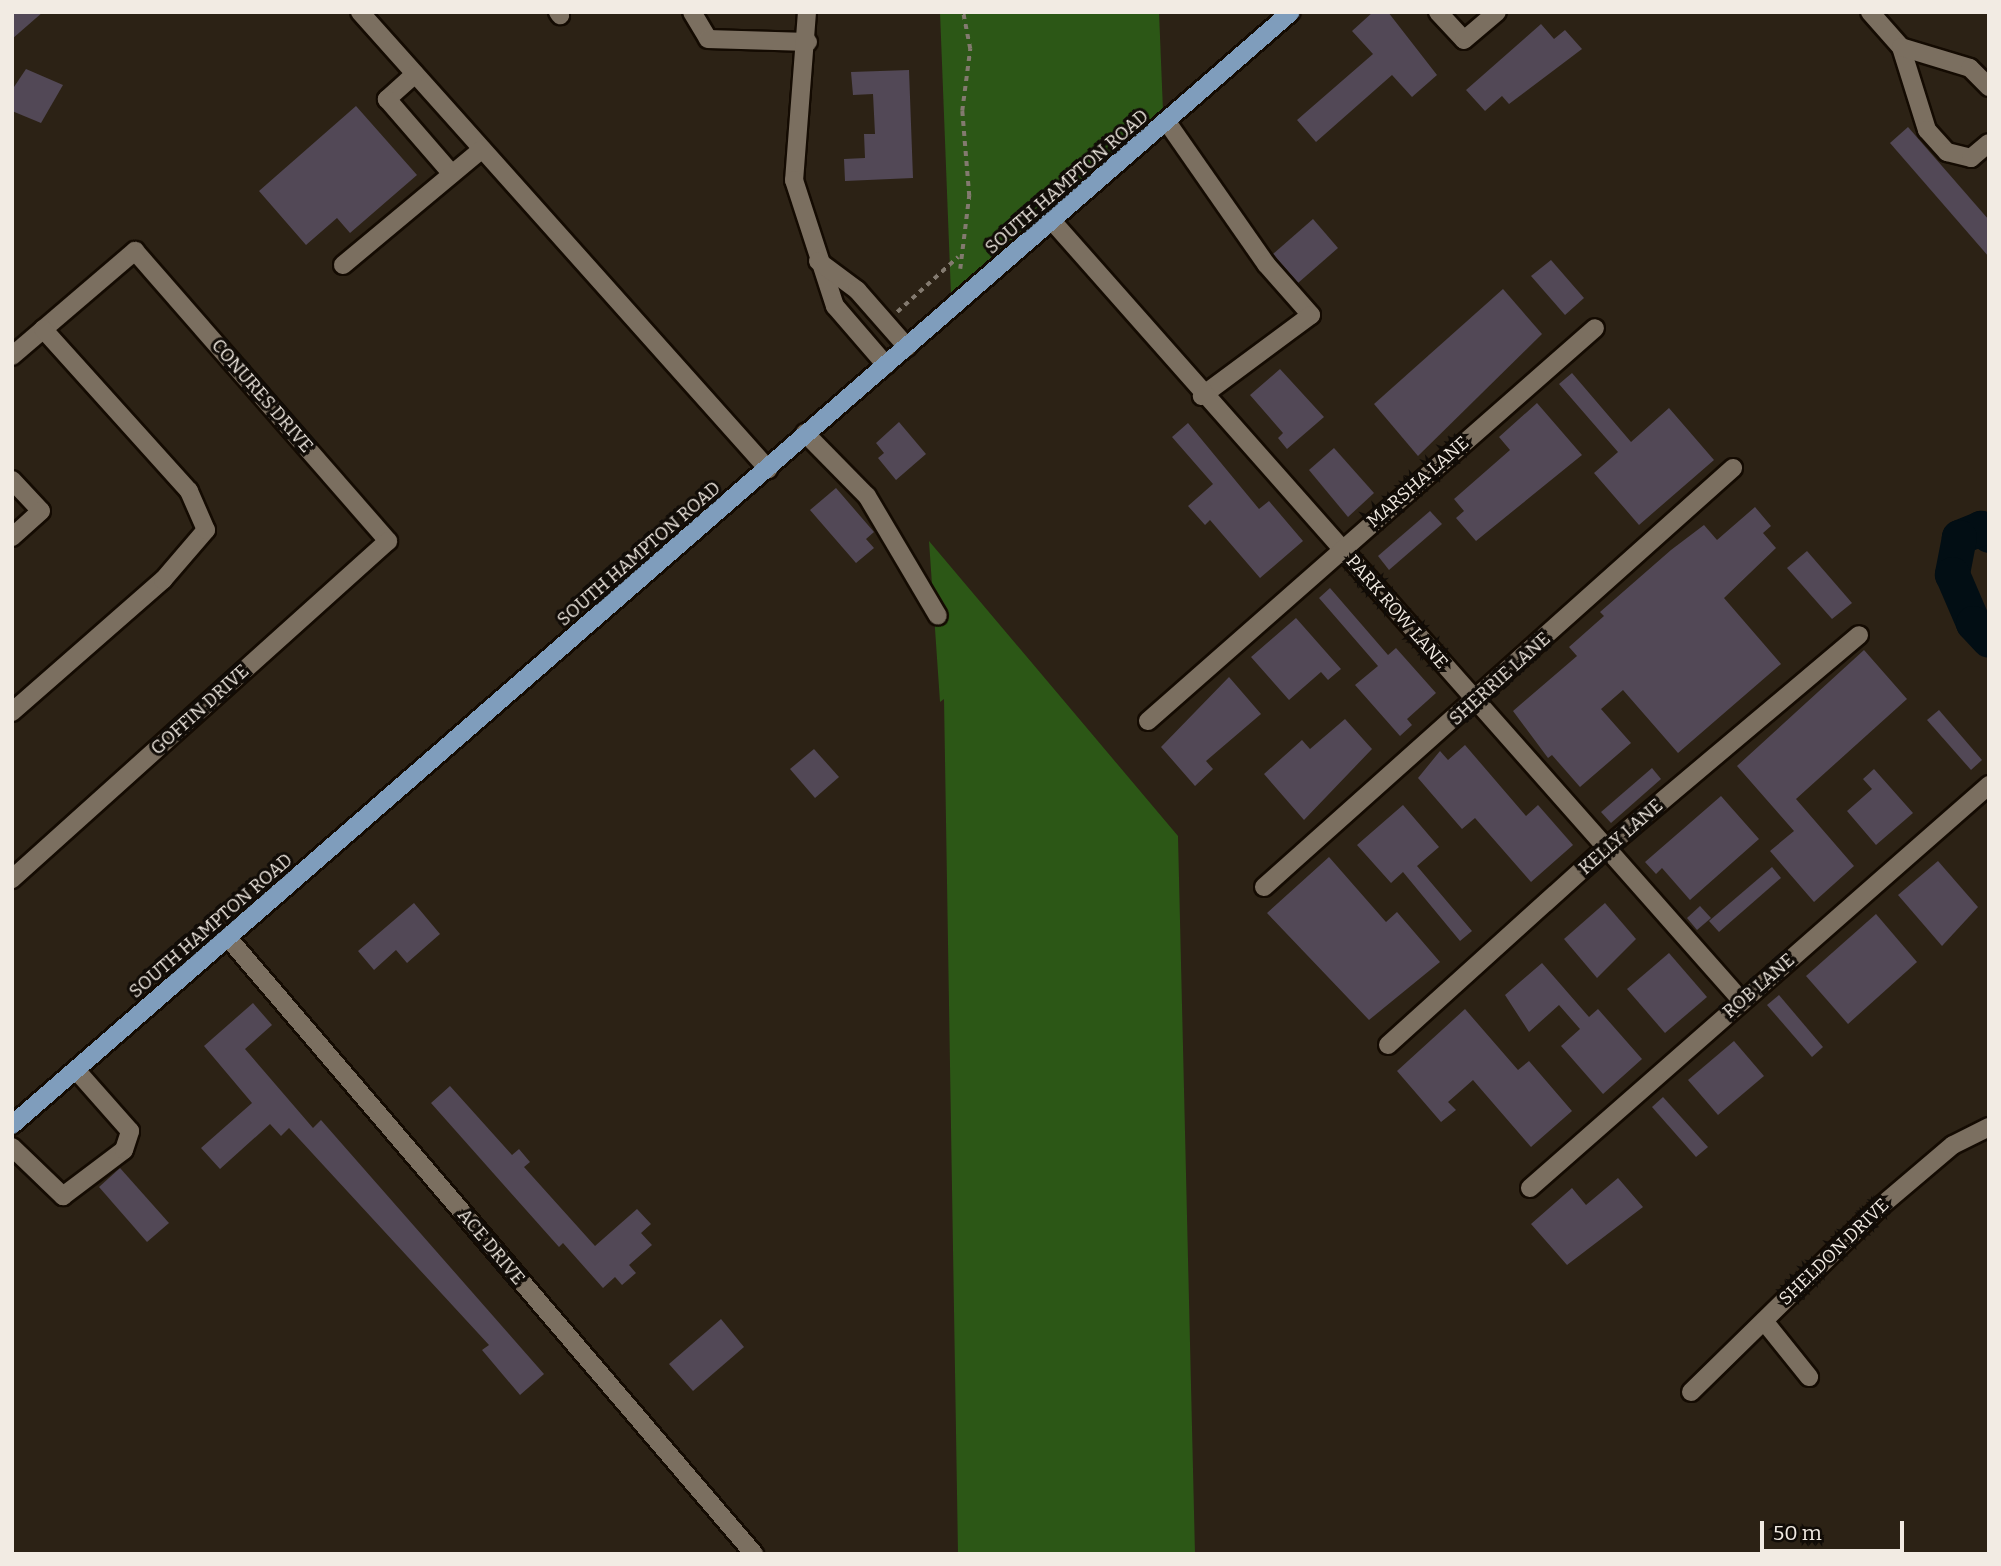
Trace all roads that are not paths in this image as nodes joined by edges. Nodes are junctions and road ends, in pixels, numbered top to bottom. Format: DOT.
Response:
graph roads {
  1 [pos="360,12"];
  2 [pos="692,12"];
  3 [pos="807,12"];
  4 [pos="1291,12"];
  5 [pos="1438,12"];
  6 [pos="1497,12"];
  7 [pos="1870,12"];
  8 [pos="808,42"];
  9 [pos="1901,47"];
  10 [pos="415,74"];
  11 [pos="1989,87"];
  12 [pos="1167,122"];
  13 [pos="1989,143"];
  14 [pos="482,149"];
  15 [pos="452,174"];
  16 [pos="1054,223"];
  17 [pos="818,261"];
  18 [pos="343,265"];
  19 [pos="1595,328"];
  20 [pos="43,329"];
  21 [pos="907,347"];
  22 [pos="12,356"];
  23 [pos="887,365"];
  24 [pos="1202,396"];
  25 [pos="805,433"];
  26 [pos="1733,468"];
  27 [pos="768,469"];
  28 [pos="12,480"];
  29 [pos="12,537"];
  30 [pos="388,541"];
  31 [pos="1342,548"];
  32 [pos="938,616"];
  33 [pos="1859,635"];
  34 [pos="1475,702"];
  35 [pos="12,712"];
  36 [pos="1148,721"];
  37 [pos="1989,785"];
  38 [pos="1605,849"];
  39 [pos="12,879"];
  40 [pos="1264,887"];
  41 [pos="229,939"];
  42 [pos="1741,1000"];
  43 [pos="1388,1045"];
  44 [pos="76,1070"];
  45 [pos="12,1125"];
  46 [pos="1989,1128"];
  47 [pos="12,1147"];
  48 [pos="1530,1188"];
  49 [pos="1764,1321"];
  50 [pos="1809,1377"];
  51 [pos="1691,1392"];
  52 [pos="754,1554"];
  1 -- 10 [label="street"];
  2 -- 8 [label="street"];
  3 -- 8 [label="street"];
  4 -- 12 [label="main road, SOUTH HAMPTON ROAD"];
  5 -- 6 [label="street"];
  7 -- 9 [label="street"];
  8 -- 17 [label="street"];
  9 -- 11 [label="street"];
  9 -- 13 [label="street"];
  10 -- 14 [label="street"];
  10 -- 15 [label="street"];
  12 -- 16 [label="main road, SOUTH HAMPTON ROAD"];
  12 -- 24 [label="street"];
  14 -- 15 [label="street"];
  14 -- 27 [label="street"];
  15 -- 18 [label="street"];
  16 -- 21 [label="main road, SOUTH HAMPTON ROAD"];
  16 -- 24 [label="street, PARK ROW LANE"];
  17 -- 21 [label="street"];
  17 -- 23 [label="street"];
  19 -- 31 [label="street, MARSHA LANE"];
  20 -- 22 [label="street"];
  20 -- 30 [label="street, CONURES DRIVE"];
  20 -- 35 [label="street"];
  21 -- 23 [label="main road, SOUTH HAMPTON ROAD"];
  23 -- 25 [label="main road, SOUTH HAMPTON ROAD"];
  24 -- 31 [label="street, PARK ROW LANE"];
  25 -- 27 [label="main road, SOUTH HAMPTON ROAD"];
  25 -- 32 [label="street"];
  26 -- 34 [label="street, SHERRIE LANE"];
  27 -- 41 [label="main road, SOUTH HAMPTON ROAD"];
  28 -- 29 [label="street"];
  30 -- 39 [label="street, GOFFIN DRIVE"];
  31 -- 34 [label="street, PARK ROW LANE"];
  31 -- 36 [label="street, MARSHA LANE"];
  33 -- 38 [label="street, KELLY LANE"];
  34 -- 38 [label="street, PARK ROW LANE"];
  34 -- 40 [label="street, SHERRIE LANE"];
  37 -- 42 [label="street, ROB LANE"];
  38 -- 42 [label="street, PARK ROW LANE"];
  38 -- 43 [label="street, KELLY LANE"];
  41 -- 44 [label="main road, SOUTH HAMPTON ROAD"];
  41 -- 52 [label="street, ACE DRIVE"];
  42 -- 48 [label="street, ROB LANE"];
  44 -- 45 [label="main road, SOUTH HAMPTON ROAD"];
  44 -- 47 [label="street"];
  46 -- 49 [label="street, SHELDON DRIVE"];
  49 -- 50 [label="street"];
  49 -- 51 [label="street, SHELDON DRIVE"];
}
